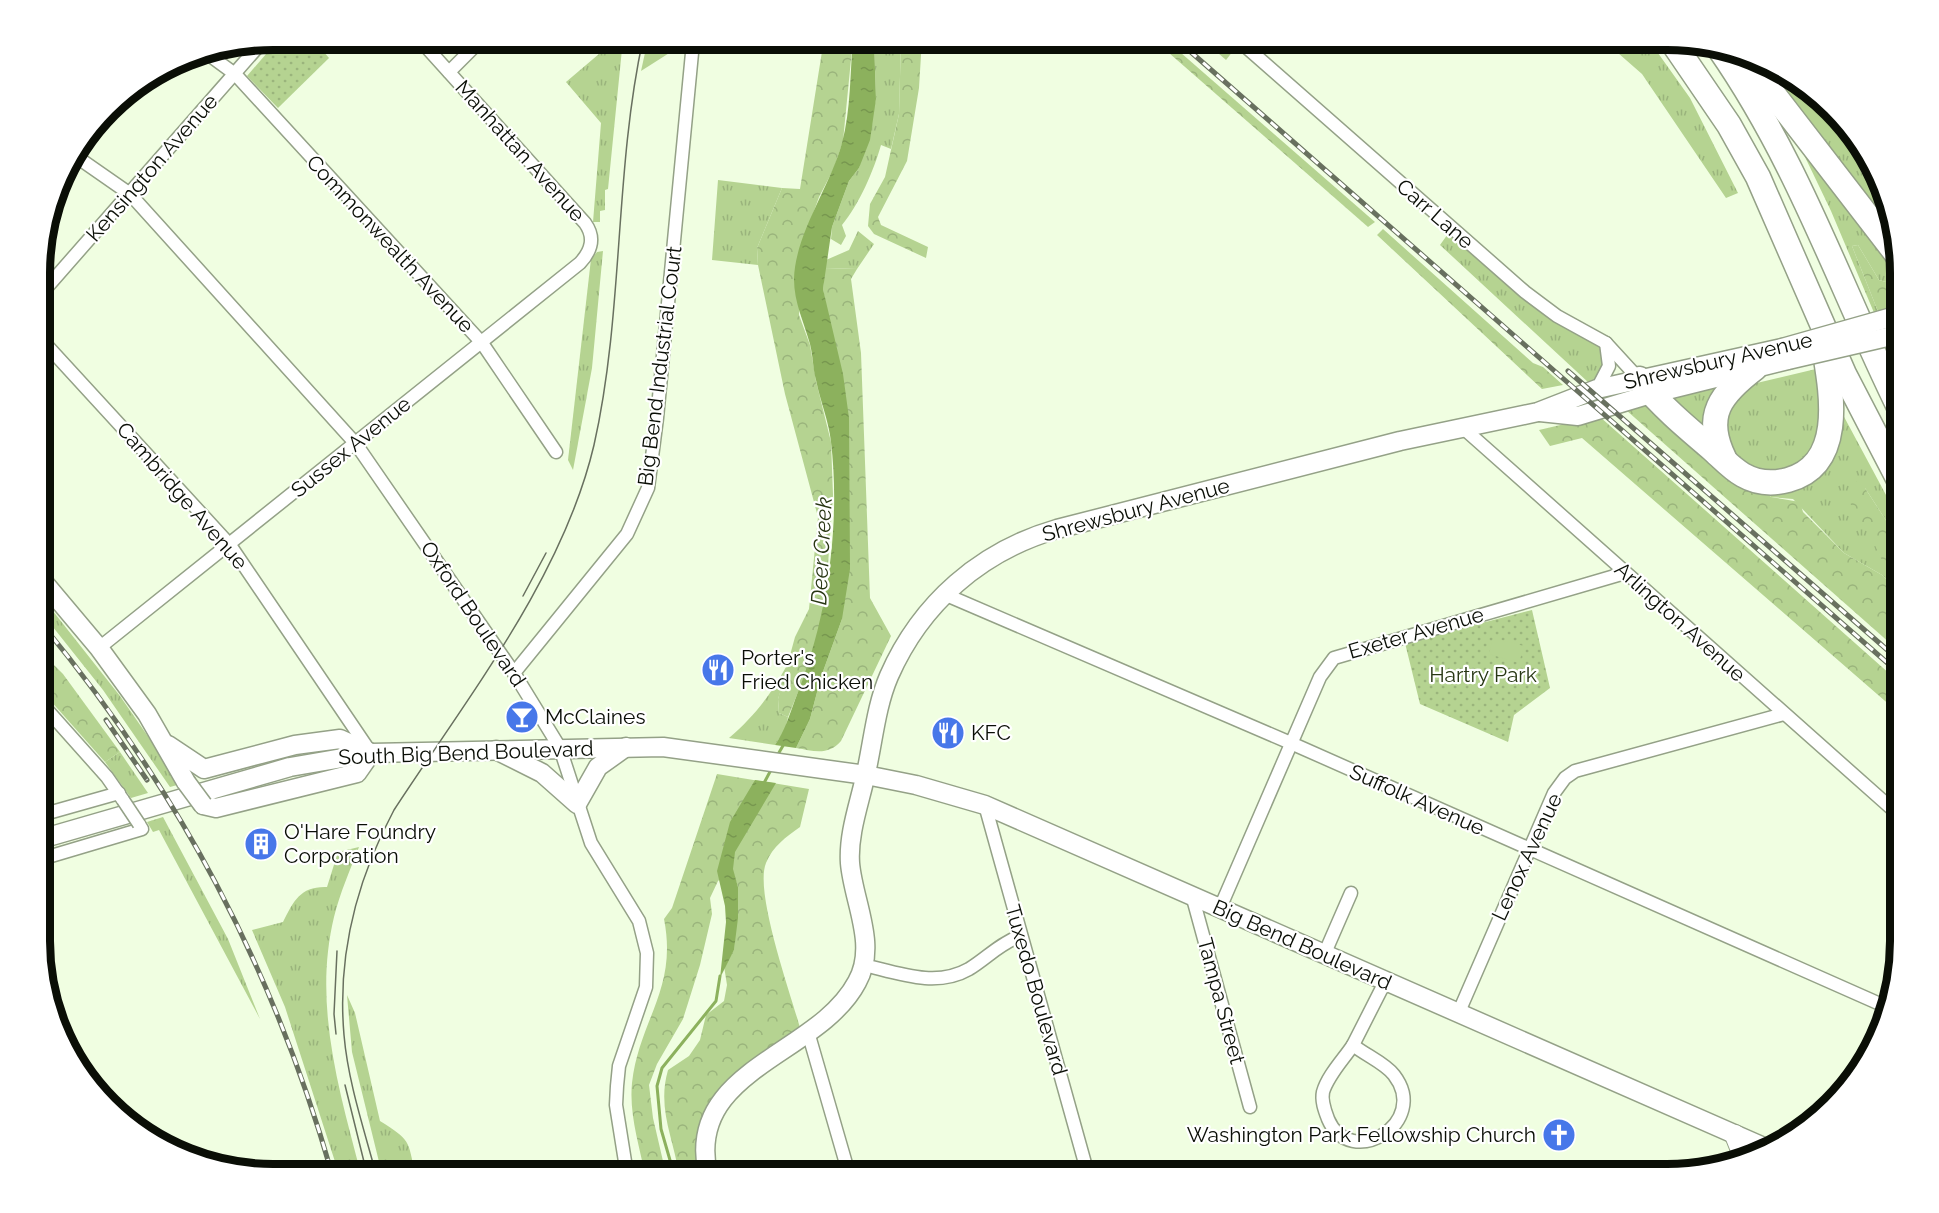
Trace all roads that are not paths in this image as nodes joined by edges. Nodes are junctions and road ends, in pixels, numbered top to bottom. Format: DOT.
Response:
graph roads {
  1 [pos="428,49"];
  2 [pos="472,49"];
  3 [pos="1248,49"];
  4 [pos="256,50"];
  5 [pos="1678,50"];
  6 [pos="692,53"];
  7 [pos="1725,57"];
  8 [pos="213,58"];
  9 [pos="1751,66"];
  10 [pos="449,72"];
  11 [pos="234,74"];
  12 [pos="80,159"];
  13 [pos="130,194"];
  14 [pos="592,238"];
  15 [pos="1888,243"];
  16 [pos="50,284"];
  17 [pos="1820,318"];
  18 [pos="1890,318"];
  19 [pos="1890,336"];
  20 [pos="482,343"];
  21 [pos="1606,343"];
  22 [pos="50,349"];
  23 [pos="1785,354"];
  24 [pos="1755,368"];
  25 [pos="1645,387"];
  26 [pos="1597,389"];
  27 [pos="1890,389"];
  28 [pos="1538,412"];
  29 [pos="1462,427"];
  30 [pos="356,444"];
  31 [pos="556,452"];
  32 [pos="1725,460"];
  33 [pos="1890,464"];
  34 [pos="230,545"];
  35 [pos="1625,573"];
  36 [pos="50,590"];
  37 [pos="944,594"];
  38 [pos="99,648"];
  39 [pos="514,673"];
  40 [pos="50,714"];
  41 [pos="1784,714"];
  42 [pos="167,744"];
  43 [pos="1293,744"];
  44 [pos="626,747"];
  45 [pos="560,748"];
  46 [pos="496,749"];
  47 [pos="372,753"];
  48 [pos="204,769"];
  49 [pos="829,769"];
  50 [pos="866,775"];
  51 [pos="186,781"];
  52 [pos="121,797"];
  53 [pos="577,804"];
  54 [pos="985,805"];
  55 [pos="1890,808"];
  56 [pos="50,814"];
  57 [pos="50,836"];
  58 [pos="1528,850"];
  59 [pos="50,856"];
  60 [pos="1351,893"];
  61 [pos="1191,895"];
  62 [pos="1220,908"];
  63 [pos="1020,936"];
  64 [pos="1324,955"];
  65 [pos="864,965"];
  66 [pos="1385,982"];
  67 [pos="1880,1004"];
  68 [pos="1458,1014"];
  69 [pos="808,1032"];
  70 [pos="1353,1045"];
  71 [pos="1250,1107"];
  72 [pos="1735,1135"];
  73 [pos="1758,1144"];
  74 [pos="1741,1151"];
  75 [pos="625,1164"];
  76 [pos="707,1164"];
  77 [pos="846,1164"];
  78 [pos="1085,1164"];
  1 -- 10 [label="street, Manhattan Avenue"];
  2 -- 10 [label="street"];
  3 -- 21 [label="street, Carr Lane"];
  4 -- 11 [label="street, Kensington Avenue"];
  5 -- 17 [label="highway"];
  6 -- 39 [label="street, Big Bend Industrial Court"];
  7 -- 27 [label="highway"];
  8 -- 11 [label="street, Commonwealth Avenue"];
  9 -- 15 [label="highway"];
  10 -- 14 [label="street, Manhattan Avenue"];
  11 -- 13 [label="street, Kensington Avenue"];
  11 -- 20 [label="street, Commonwealth Avenue"];
  12 -- 13 [label="street, Oxford Boulevard"];
  13 -- 16 [label="street, Kensington Avenue"];
  13 -- 30 [label="street, Oxford Boulevard"];
  14 -- 20 [label="street, Sussex Avenue"];
  17 -- 32 [label="highway"];
  17 -- 33 [label="highway"];
  18 -- 23 [label="main road, Shrewsbury Avenue, bridge"];
  19 -- 23 [label="main road, Shrewsbury Avenue, bridge"];
  20 -- 30 [label="street, Sussex Avenue"];
  20 -- 31 [label="street, Commonwealth Avenue"];
  21 -- 25 [label="street, Carr Lane"];
  21 -- 26 [label="street"];
  22 -- 34 [label="street, Cambridge Avenue"];
  23 -- 24 [label="main road, Shrewsbury Avenue"];
  23 -- 25 [label="main road, Shrewsbury Avenue"];
  24 -- 25 [label="main road, Shrewsbury Avenue"];
  24 -- 32 [label="highway"];
  25 -- 26 [label="main road, Shrewsbury Avenue"];
  25 -- 28 [label="main road, Shrewsbury Avenue"];
  25 -- 32 [label="highway"];
  26 -- 28 [label="main road, Shrewsbury Avenue"];
  28 -- 29 [label="main road, Shrewsbury Avenue"];
  29 -- 35 [label="street, Arlington Avenue"];
  29 -- 37 [label="main road, Shrewsbury Avenue"];
  30 -- 34 [label="street, Sussex Avenue"];
  30 -- 39 [label="street, Oxford Boulevard"];
  34 -- 38 [label="street, Sussex Avenue"];
  34 -- 47 [label="street, Cambridge Avenue"];
  35 -- 41 [label="street, Arlington Avenue"];
  35 -- 43 [label="street, Exeter Avenue"];
  36 -- 38 [label="main road"];
  37 -- 43 [label="street, Suffolk Avenue"];
  37 -- 50 [label="main road, Shrewsbury Avenue"];
  38 -- 42 [label="main road"];
  39 -- 45 [label="street, Oxford Boulevard"];
  40 -- 52 [label="street"];
  41 -- 55 [label="street, Arlington Avenue"];
  41 -- 58 [label="street, Lenox Avenue"];
  42 -- 48 [label="main road"];
  42 -- 51 [label="main road"];
  43 -- 58 [label="street, Suffolk Avenue"];
  43 -- 62 [label="street, Exeter Avenue"];
  44 -- 45 [label="main road, South Big Bend Boulevard"];
  44 -- 49 [label="main road, South Big Bend Boulevard"];
  44 -- 53 [label="main road"];
  45 -- 46 [label="main road, South Big Bend Boulevard"];
  45 -- 53 [label="street, Oxford Boulevard"];
  46 -- 47 [label="main road, South Big Bend Boulevard"];
  46 -- 53 [label="main road"];
  47 -- 48 [label="main road"];
  47 -- 51 [label="main road, bridge"];
  47 -- 57 [label="main road, South Big Bend Boulevard"];
  48 -- 51 [label="main road"];
  49 -- 50 [label="main road, Big Bend Boulevard"];
  50 -- 54 [label="main road, Big Bend Boulevard"];
  50 -- 65 [label="main road, Shrewsbury Avenue"];
  52 -- 56 [label="street"];
  52 -- 59 [label="street, bridge"];
  53 -- 75 [label="street, Oxford Boulevard"];
  54 -- 61 [label="main road, Big Bend Boulevard"];
  54 -- 63 [label="street, Tuxedo Boulevard"];
  58 -- 67 [label="street, Suffolk Avenue"];
  58 -- 68 [label="street, Lenox Avenue"];
  60 -- 64 [label="street"];
  61 -- 62 [label="main road, Big Bend Boulevard"];
  61 -- 71 [label="street, Tampa Street"];
  62 -- 64 [label="main road, Big Bend Boulevard"];
  63 -- 65 [label="street"];
  63 -- 78 [label="street, Tuxedo Boulevard"];
  64 -- 66 [label="main road, Big Bend Boulevard"];
  65 -- 69 [label="main road"];
  66 -- 68 [label="main road, Big Bend Boulevard"];
  66 -- 70 [label="street"];
  68 -- 72 [label="main road, Big Bend Boulevard"];
  69 -- 76 [label="main road"];
  69 -- 77 [label="street"];
  70 -- 70 [label="street"];
  72 -- 73 [label="main road, Big Bend Boulevard"];
  72 -- 74 [label="main road"];
}
